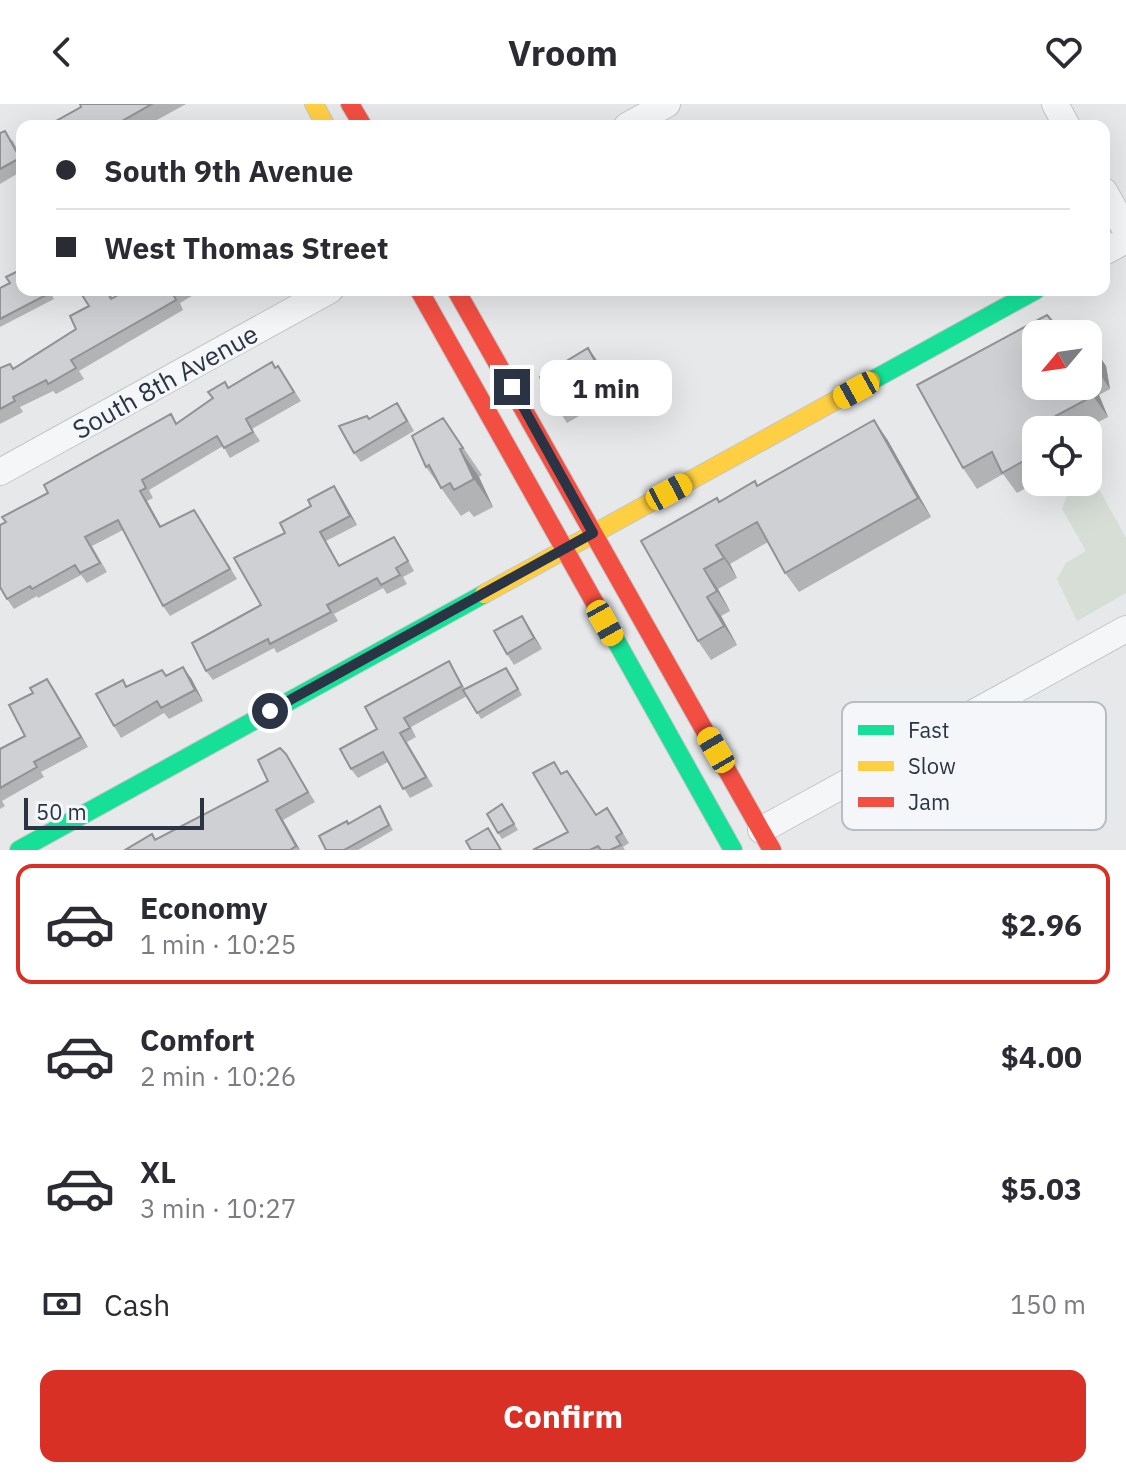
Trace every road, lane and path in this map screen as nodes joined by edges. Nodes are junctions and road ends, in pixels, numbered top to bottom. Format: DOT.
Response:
graph roads {
  1 [pos="667,104"];
  2 [pos="638,120"];
  3 [pos="1110,202"];
  4 [pos="1126,230"];
  5 [pos="319,296"];
  6 [pos="422,296"];
  7 [pos="459,296"];
  8 [pos="1025,296"];
  9 [pos="0,472"];
  10 [pos="593,533"];
  11 [pos="563,549"];
  12 [pos="1126,629"];
  13 [pos="1001,702"];
  14 [pos="842,795"];
  15 [pos="766,840"];
  16 [pos="729,849"];
  17 [pos="19,850"];
  1 -- 2 [label="street"];
  3 -- 4 [label="street"];
  5 -- 9 [label="street, South 8th Avenue"];
  6 -- 11 [label="main road"];
  7 -- 10 [label="main road"];
  8 -- 10 [label="main road"];
  10 -- 11 [label="main road"];
  10 -- 15 [label="main road"];
  11 -- 16 [label="main road"];
  11 -- 17 [label="main road"];
  12 -- 13 [label="street"];
  14 -- 15 [label="street"];
}
